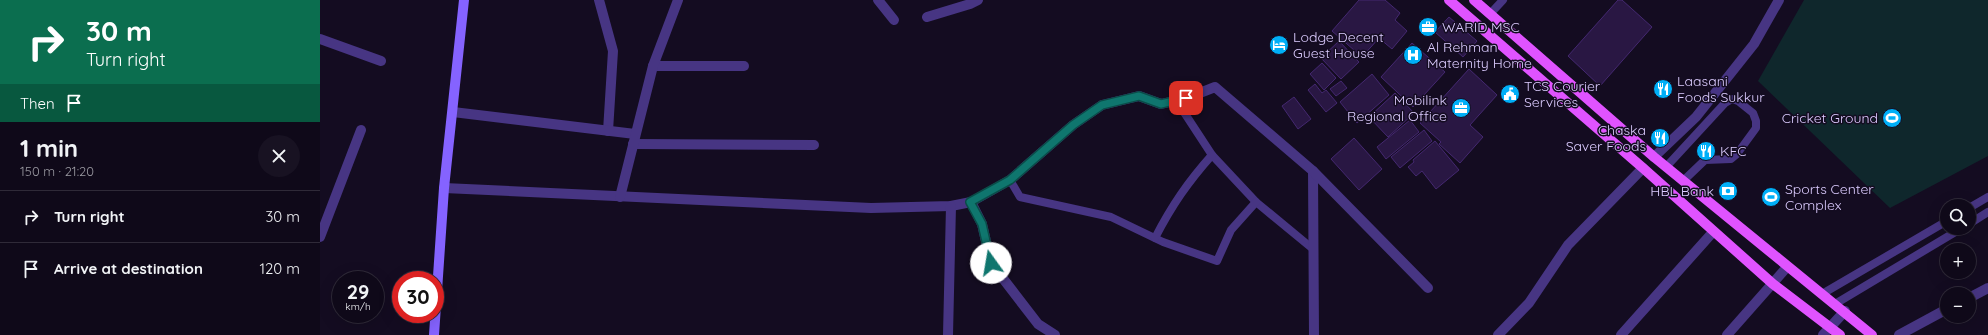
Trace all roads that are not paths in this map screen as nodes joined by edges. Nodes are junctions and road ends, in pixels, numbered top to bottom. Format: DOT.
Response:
graph roads {
  1 [pos="464,0"];
  2 [pos="599,0"];
  3 [pos="678,0"];
  4 [pos="878,0"];
  5 [pos="978,0"];
  6 [pos="1449,0"];
  7 [pos="1474,0"];
  8 [pos="1503,0"];
  9 [pos="1779,0"];
  10 [pos="1490,14"];
  11 [pos="927,17"];
  12 [pos="894,20"];
  13 [pos="320,39"];
  14 [pos="381,61"];
  15 [pos="653,66"];
  16 [pos="744,66"];
  17 [pos="1176,100"];
  18 [pos="453,112"];
  19 [pos="361,130"];
  20 [pos="608,131"];
  21 [pos="634,139"];
  22 [pos="814,145"];
  23 [pos="1212,155"];
  24 [pos="1654,157"];
  25 [pos="1666,167"];
  26 [pos="1643,168"];
  27 [pos="1313,171"];
  28 [pos="1010,180"];
  29 [pos="1683,181"];
  30 [pos="444,188"];
  31 [pos="620,196"];
  32 [pos="1988,197"];
  33 [pos="970,202"];
  34 [pos="1256,202"];
  35 [pos="1976,204"];
  36 [pos="951,206"];
  37 [pos="1988,212"];
  38 [pos="1976,220"];
  39 [pos="1940,225"];
  40 [pos="1713,232"];
  41 [pos="1950,235"];
  42 [pos="320,237"];
  43 [pos="1155,238"];
  44 [pos="1313,249"];
  45 [pos="1883,258"];
  46 [pos="1787,267"];
  47 [pos="1892,270"];
  48 [pos="1773,284"];
  49 [pos="1428,288"];
  50 [pos="1988,288"];
  51 [pos="1822,294"];
  52 [pos="1976,294"];
  53 [pos="1835,304"];
  54 [pos="1845,311"];
  55 [pos="1940,313"];
  56 [pos="1829,326"];
  57 [pos="434,335"];
  58 [pos="948,335"];
  59 [pos="1055,335"];
  60 [pos="1314,335"];
  61 [pos="1498,335"];
  62 [pos="1621,335"];
  63 [pos="1727,335"];
  64 [pos="1823,335"];
  65 [pos="1840,335"];
  66 [pos="1872,335"];
  67 [pos="1899,335"];
  1 -- 18 [label="main road"];
  2 -- 20 [label="street"];
  3 -- 15 [label="street"];
  4 -- 12 [label="street"];
  5 -- 11 [label="street"];
  6 -- 26 [label="main road"];
  7 -- 10 [label="main road"];
  8 -- 10 [label="lane"];
  9 -- 24 [label="street"];
  10 -- 24 [label="main road"];
  13 -- 14 [label="street"];
  15 -- 16 [label="street"];
  15 -- 21 [label="street"];
  17 -- 23 [label="lane"];
  17 -- 27 [label="street"];
  17 -- 28 [label="street"];
  18 -- 20 [label="street"];
  18 -- 30 [label="main road"];
  19 -- 42 [label="street"];
  20 -- 21 [label="street"];
  21 -- 22 [label="street"];
  21 -- 31 [label="street"];
  23 -- 34 [label="lane"];
  23 -- 43 [label="lane"];
  24 -- 25 [label="main road"];
  25 -- 29 [label="main road"];
  25 -- 29 [label="lane"];
  26 -- 40 [label="main road"];
  26 -- 61 [label="street"];
  27 -- 44 [label="street"];
  27 -- 49 [label="street"];
  28 -- 33 [label="street"];
  28 -- 43 [label="lane"];
  29 -- 46 [label="main road"];
  30 -- 31 [label="street"];
  30 -- 57 [label="main road"];
  31 -- 36 [label="street"];
  32 -- 35 [label="lane"];
  33 -- 36 [label="street"];
  33 -- 59 [label="street"];
  34 -- 43 [label="lane"];
  34 -- 44 [label="lane"];
  36 -- 58 [label="street"];
  37 -- 38 [label="lane"];
  39 -- 45 [label="lane"];
  40 -- 48 [label="main road"];
  40 -- 62 [label="street"];
  41 -- 47 [label="lane"];
  44 -- 60 [label="street"];
  45 -- 47 [label="lane"];
  45 -- 51 [label="lane"];
  46 -- 48 [label="street"];
  46 -- 51 [label="main road"];
  47 -- 53 [label="lane"];
  48 -- 56 [label="main road"];
  48 -- 63 [label="street"];
  50 -- 52 [label="street"];
  51 -- 53 [label="main road"];
  53 -- 54 [label="main road"];
  54 -- 56 [label="street"];
  54 -- 66 [label="main road"];
  55 -- 67 [label="street"];
  56 -- 64 [label="street"];
  56 -- 65 [label="main road"];
}
